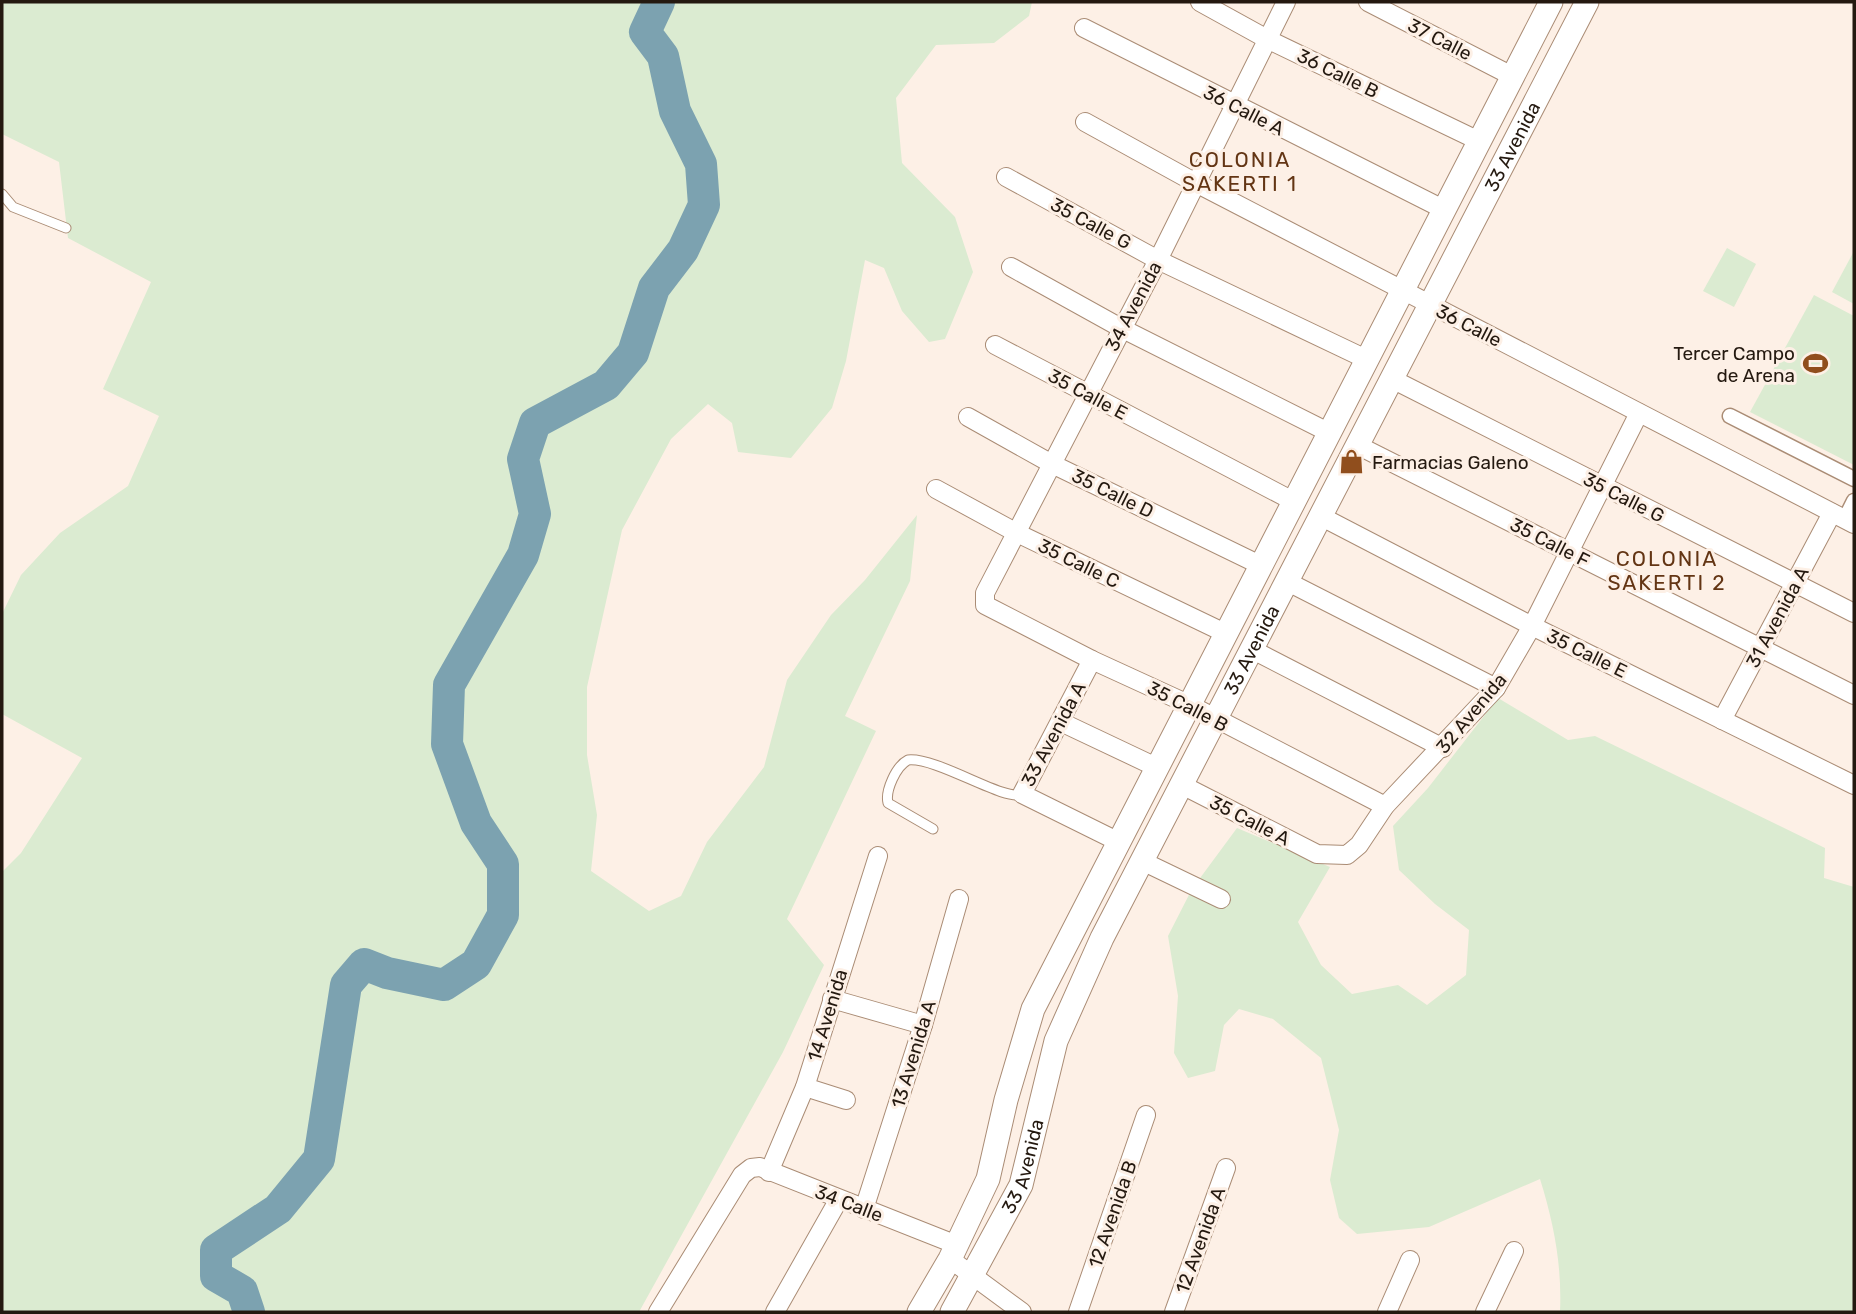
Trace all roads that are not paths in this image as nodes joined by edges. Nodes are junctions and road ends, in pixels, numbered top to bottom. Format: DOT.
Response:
graph roads {
  1 [pos="1200,2"];
  2 [pos="1286,2"];
  3 [pos="1368,2"];
  4 [pos="1550,2"];
  5 [pos="1587,2"];
  6 [pos="1084,27"];
  7 [pos="1267,39"];
  8 [pos="1513,76"];
  9 [pos="1234,106"];
  10 [pos="1085,122"];
  11 [pos="1479,141"];
  12 [pos="1006,177"];
  13 [pos="1194,182"];
  14 [pos="2,194"];
  15 [pos="1444,209"];
  16 [pos="66,228"];
  17 [pos="1158,260"];
  18 [pos="1011,267"];
  19 [pos="1402,289"];
  20 [pos="1432,306"];
  21 [pos="1122,328"];
  22 [pos="995,345"];
  23 [pos="1366,359"];
  24 [pos="1394,380"];
  25 [pos="1087,394"];
  26 [pos="1639,413"];
  27 [pos="1730,416"];
  28 [pos="968,417"];
  29 [pos="1328,432"];
  30 [pos="1359,446"];
  31 [pos="1052,464"];
  32 [pos="1854,479"];
  33 [pos="1602,486"];
  34 [pos="936,489"];
  35 [pos="1293,500"];
  36 [pos="1854,501"];
  37 [pos="1322,517"];
  38 [pos="1844,519"];
  39 [pos="1017,533"];
  40 [pos="1569,552"];
  41 [pos="1260,565"];
  42 [pos="1288,582"];
  43 [pos="1795,582"];
  44 [pos="989,610"];
  45 [pos="1854,613"];
  46 [pos="1532,626"];
  47 [pos="1225,633"];
  48 [pos="1761,649"];
  49 [pos="1253,650"];
  50 [pos="1092,660"];
  51 [pos="1496,688"];
  52 [pos="1854,695"];
  53 [pos="1188,704"];
  54 [pos="1216,719"];
  55 [pos="1722,720"];
  56 [pos="1060,722"];
  57 [pos="1444,748"];
  58 [pos="1156,768"];
  59 [pos="1182,785"];
  60 [pos="1854,785"];
  61 [pos="1022,794"];
  62 [pos="1385,806"];
  63 [pos="933,829"];
  64 [pos="1117,841"];
  65 [pos="1317,855"];
  66 [pos="878,856"];
  67 [pos="1142,861"];
  68 [pos="959,899"];
  69 [pos="1221,899"];
  70 [pos="832,999"];
  71 [pos="923,1025"];
  72 [pos="805,1087"];
  73 [pos="846,1100"];
  74 [pos="1146,1115"];
  75 [pos="1226,1168"];
  76 [pos="769,1172"];
  77 [pos="839,1199"];
  78 [pos="863,1209"];
  79 [pos="1514,1251"];
  80 [pos="953,1252"];
  81 [pos="1410,1260"];
  82 [pos="973,1276"];
  83 [pos="658,1312"];
  84 [pos="775,1312"];
  85 [pos="919,1312"];
  86 [pos="953,1312"];
  87 [pos="1022,1312"];
  88 [pos="1078,1312"];
  89 [pos="1174,1312"];
  90 [pos="1387,1312"];
  91 [pos="1485,1312"];
  1 -- 7 [label="street, 36 Calle B"];
  2 -- 7 [label="street, 34 Avenida"];
  3 -- 8 [label="street, 37 Calle"];
  4 -- 8 [label="street, 33 Avenida"];
  5 -- 20 [label="street, 33 Avenida"];
  6 -- 9 [label="street, 36 Calle A"];
  7 -- 9 [label="street, 34 Avenida"];
  7 -- 11 [label="street, 36 Calle B"];
  8 -- 11 [label="street, 33 Avenida"];
  9 -- 13 [label="street, 34 Avenida"];
  9 -- 15 [label="street, 36 Calle A"];
  10 -- 13 [label="street, 36 Calle"];
  11 -- 15 [label="street, 33 Avenida"];
  12 -- 17 [label="street, 35 Calle G"];
  13 -- 17 [label="street, 34 Avenida"];
  13 -- 19 [label="street, 36 Calle"];
  14 -- 16 [label="lane"];
  15 -- 19 [label="street, 33 Avenida"];
  17 -- 21 [label="street, 34 Avenida"];
  17 -- 23 [label="street, 35 Calle G"];
  18 -- 21 [label="street"];
  19 -- 20 [label="street, 36 Calle"];
  19 -- 23 [label="street, 33 Avenida"];
  20 -- 24 [label="street, 33 Avenida"];
  20 -- 26 [label="street, 36 Calle"];
  21 -- 25 [label="street, 34 Avenida"];
  21 -- 29 [label="street"];
  22 -- 25 [label="street, 35 Calle E"];
  23 -- 29 [label="street, 33 Avenida"];
  24 -- 30 [label="street, 33 Avenida"];
  24 -- 33 [label="street, 35 Calle G"];
  25 -- 31 [label="street, 34 Avenida"];
  25 -- 35 [label="street, 35 Calle E"];
  26 -- 33 [label="street, 32 Avenida"];
  26 -- 38 [label="street, 36 Calle"];
  27 -- 32 [label="street"];
  28 -- 31 [label="street, 35 Calle D"];
  29 -- 35 [label="street, 33 Avenida"];
  30 -- 37 [label="street, 33 Avenida"];
  30 -- 40 [label="street, 35 Calle F"];
  31 -- 39 [label="street, 34 Avenida"];
  31 -- 41 [label="street, 35 Calle D"];
  33 -- 40 [label="street, 32 Avenida"];
  33 -- 43 [label="street, 35 Calle G"];
  34 -- 39 [label="street, 35 Calle C"];
  35 -- 41 [label="street, 33 Avenida"];
  36 -- 38 [label="street"];
  37 -- 42 [label="street, 33 Avenida"];
  37 -- 46 [label="street, 35 Calle E"];
  38 -- 43 [label="street, 31 Avenida A"];
  39 -- 44 [label="street, 34 Avenida"];
  39 -- 47 [label="street, 35 Calle C"];
  40 -- 46 [label="street, 32 Avenida"];
  40 -- 48 [label="street, 35 Calle F"];
  41 -- 47 [label="street, 33 Avenida"];
  42 -- 49 [label="street, 33 Avenida"];
  42 -- 51 [label="street"];
  43 -- 45 [label="street, 35 Calle G"];
  43 -- 48 [label="street, 31 Avenida A"];
  44 -- 50 [label="street, 35 Calle B"];
  46 -- 51 [label="street, 32 Avenida"];
  46 -- 55 [label="street, 35 Calle E"];
  47 -- 53 [label="street, 33 Avenida"];
  48 -- 52 [label="street, 35 Calle F"];
  48 -- 55 [label="street, 31 Avenida A"];
  49 -- 54 [label="street, 33 Avenida"];
  49 -- 57 [label="street"];
  50 -- 53 [label="street, 35 Calle B"];
  50 -- 56 [label="street, 33 Avenida A"];
  51 -- 57 [label="street, 32 Avenida"];
  53 -- 54 [label="street, 35 Calle B"];
  53 -- 58 [label="street, 33 Avenida"];
  54 -- 59 [label="street, 33 Avenida"];
  54 -- 62 [label="street, 35 Calle B"];
  55 -- 60 [label="street, 35 Calle E"];
  56 -- 58 [label="street"];
  56 -- 61 [label="street, 33 Avenida A"];
  57 -- 62 [label="street, 32 Avenida"];
  58 -- 64 [label="street, 33 Avenida"];
  59 -- 65 [label="street, 35 Calle A"];
  59 -- 67 [label="street, 33 Avenida"];
  61 -- 63 [label="lane, 33 Avenida A"];
  61 -- 64 [label="street"];
  62 -- 65 [label="street, 32 Avenida"];
  64 -- 80 [label="street, 33 Avenida"];
  66 -- 70 [label="street, 14 Avenida"];
  67 -- 69 [label="street"];
  67 -- 82 [label="street, 33 Avenida"];
  68 -- 71 [label="street, 13 Avenida A"];
  70 -- 71 [label="street"];
  70 -- 72 [label="street, 14 Avenida"];
  71 -- 78 [label="street, 13 Avenida A"];
  72 -- 73 [label="street"];
  72 -- 76 [label="street, 14 Avenida"];
  74 -- 88 [label="street, 12 Avenida B"];
  75 -- 89 [label="street, 12 Avenida A"];
  76 -- 77 [label="street, 34 Calle"];
  76 -- 83 [label="street, 34 Calle"];
  77 -- 78 [label="street, 34 Calle"];
  77 -- 84 [label="street"];
  78 -- 80 [label="street, 34 Calle"];
  79 -- 91 [label="street"];
  80 -- 82 [label="street, 34 Calle"];
  80 -- 85 [label="street, 33 Avenida"];
  81 -- 90 [label="street"];
  82 -- 86 [label="street, 33 Avenida"];
  82 -- 87 [label="street, 34 Calle"];
}
